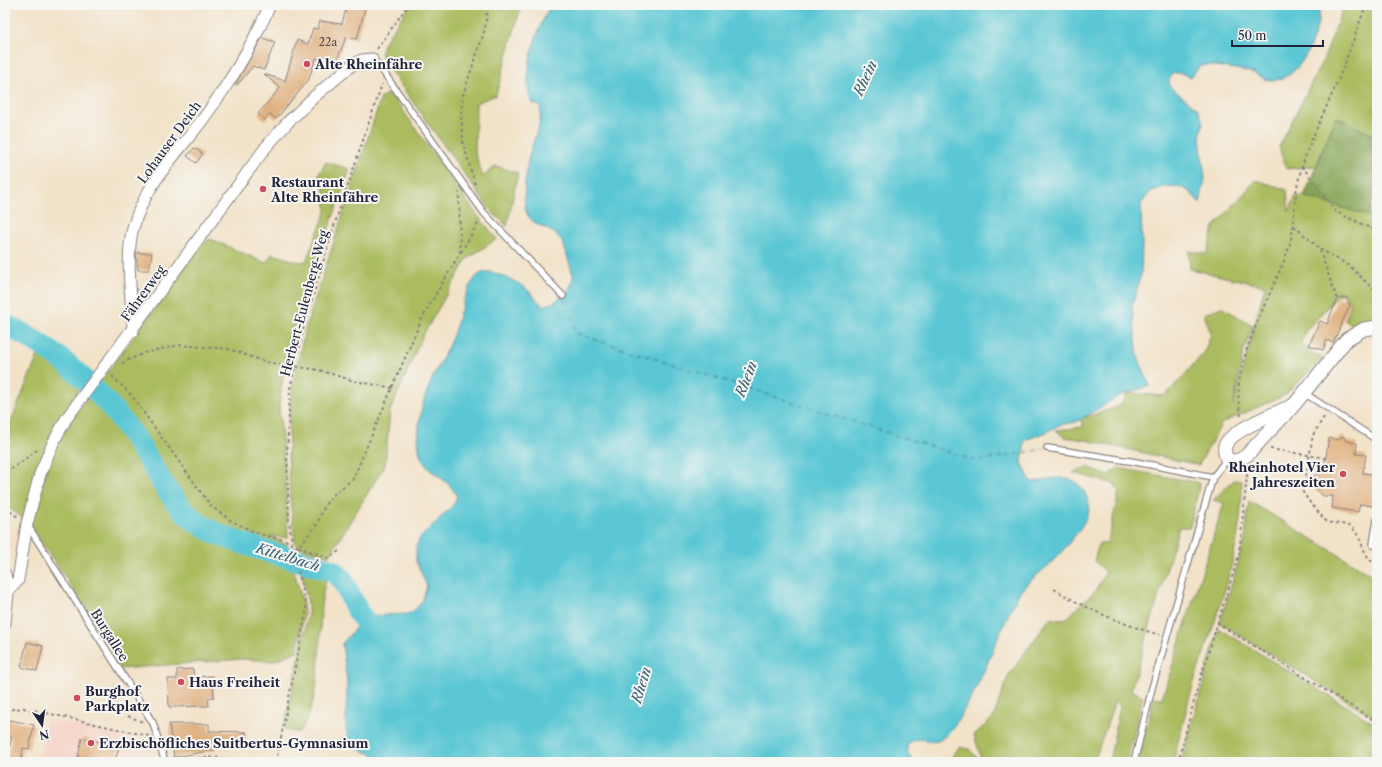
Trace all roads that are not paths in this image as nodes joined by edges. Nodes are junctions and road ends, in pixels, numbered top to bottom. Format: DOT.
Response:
graph roads {
  1 [pos="270,5"];
  2 [pos="372,59"];
  3 [pos="564,296"];
  4 [pos="1377,327"];
  5 [pos="133,331"];
  6 [pos="1304,392"];
  7 [pos="1294,405"];
  8 [pos="1377,440"];
  9 [pos="1048,448"];
  10 [pos="1233,460"];
  11 [pos="1213,477"];
  12 [pos="1377,520"];
  13 [pos="27,524"];
  14 [pos="1373,545"];
  15 [pos="5,574"];
  16 [pos="8,592"];
  17 [pos="5,623"];
  18 [pos="165,762"];
  19 [pos="1134,762"];
  1 -- 5 [label="street, Lohauser Deich"];
  2 -- 3 [label="lane"];
  2 -- 5 [label="street, Fährerweg"];
  4 -- 6 [label="street"];
  5 -- 13 [label="street, Fährerweg"];
  6 -- 7 [label="street"];
  6 -- 8 [label="lane"];
  7 -- 10 [label="street"];
  7 -- 10 [label="street"];
  9 -- 11 [label="lane"];
  10 -- 11 [label="lane"];
  11 -- 19 [label="lane"];
  12 -- 14 [label="lane"];
  13 -- 16 [label="street, Fährerweg"];
  13 -- 18 [label="lane, Burgallee"];
  15 -- 16 [label="street"];
  16 -- 17 [label="street"];
}
